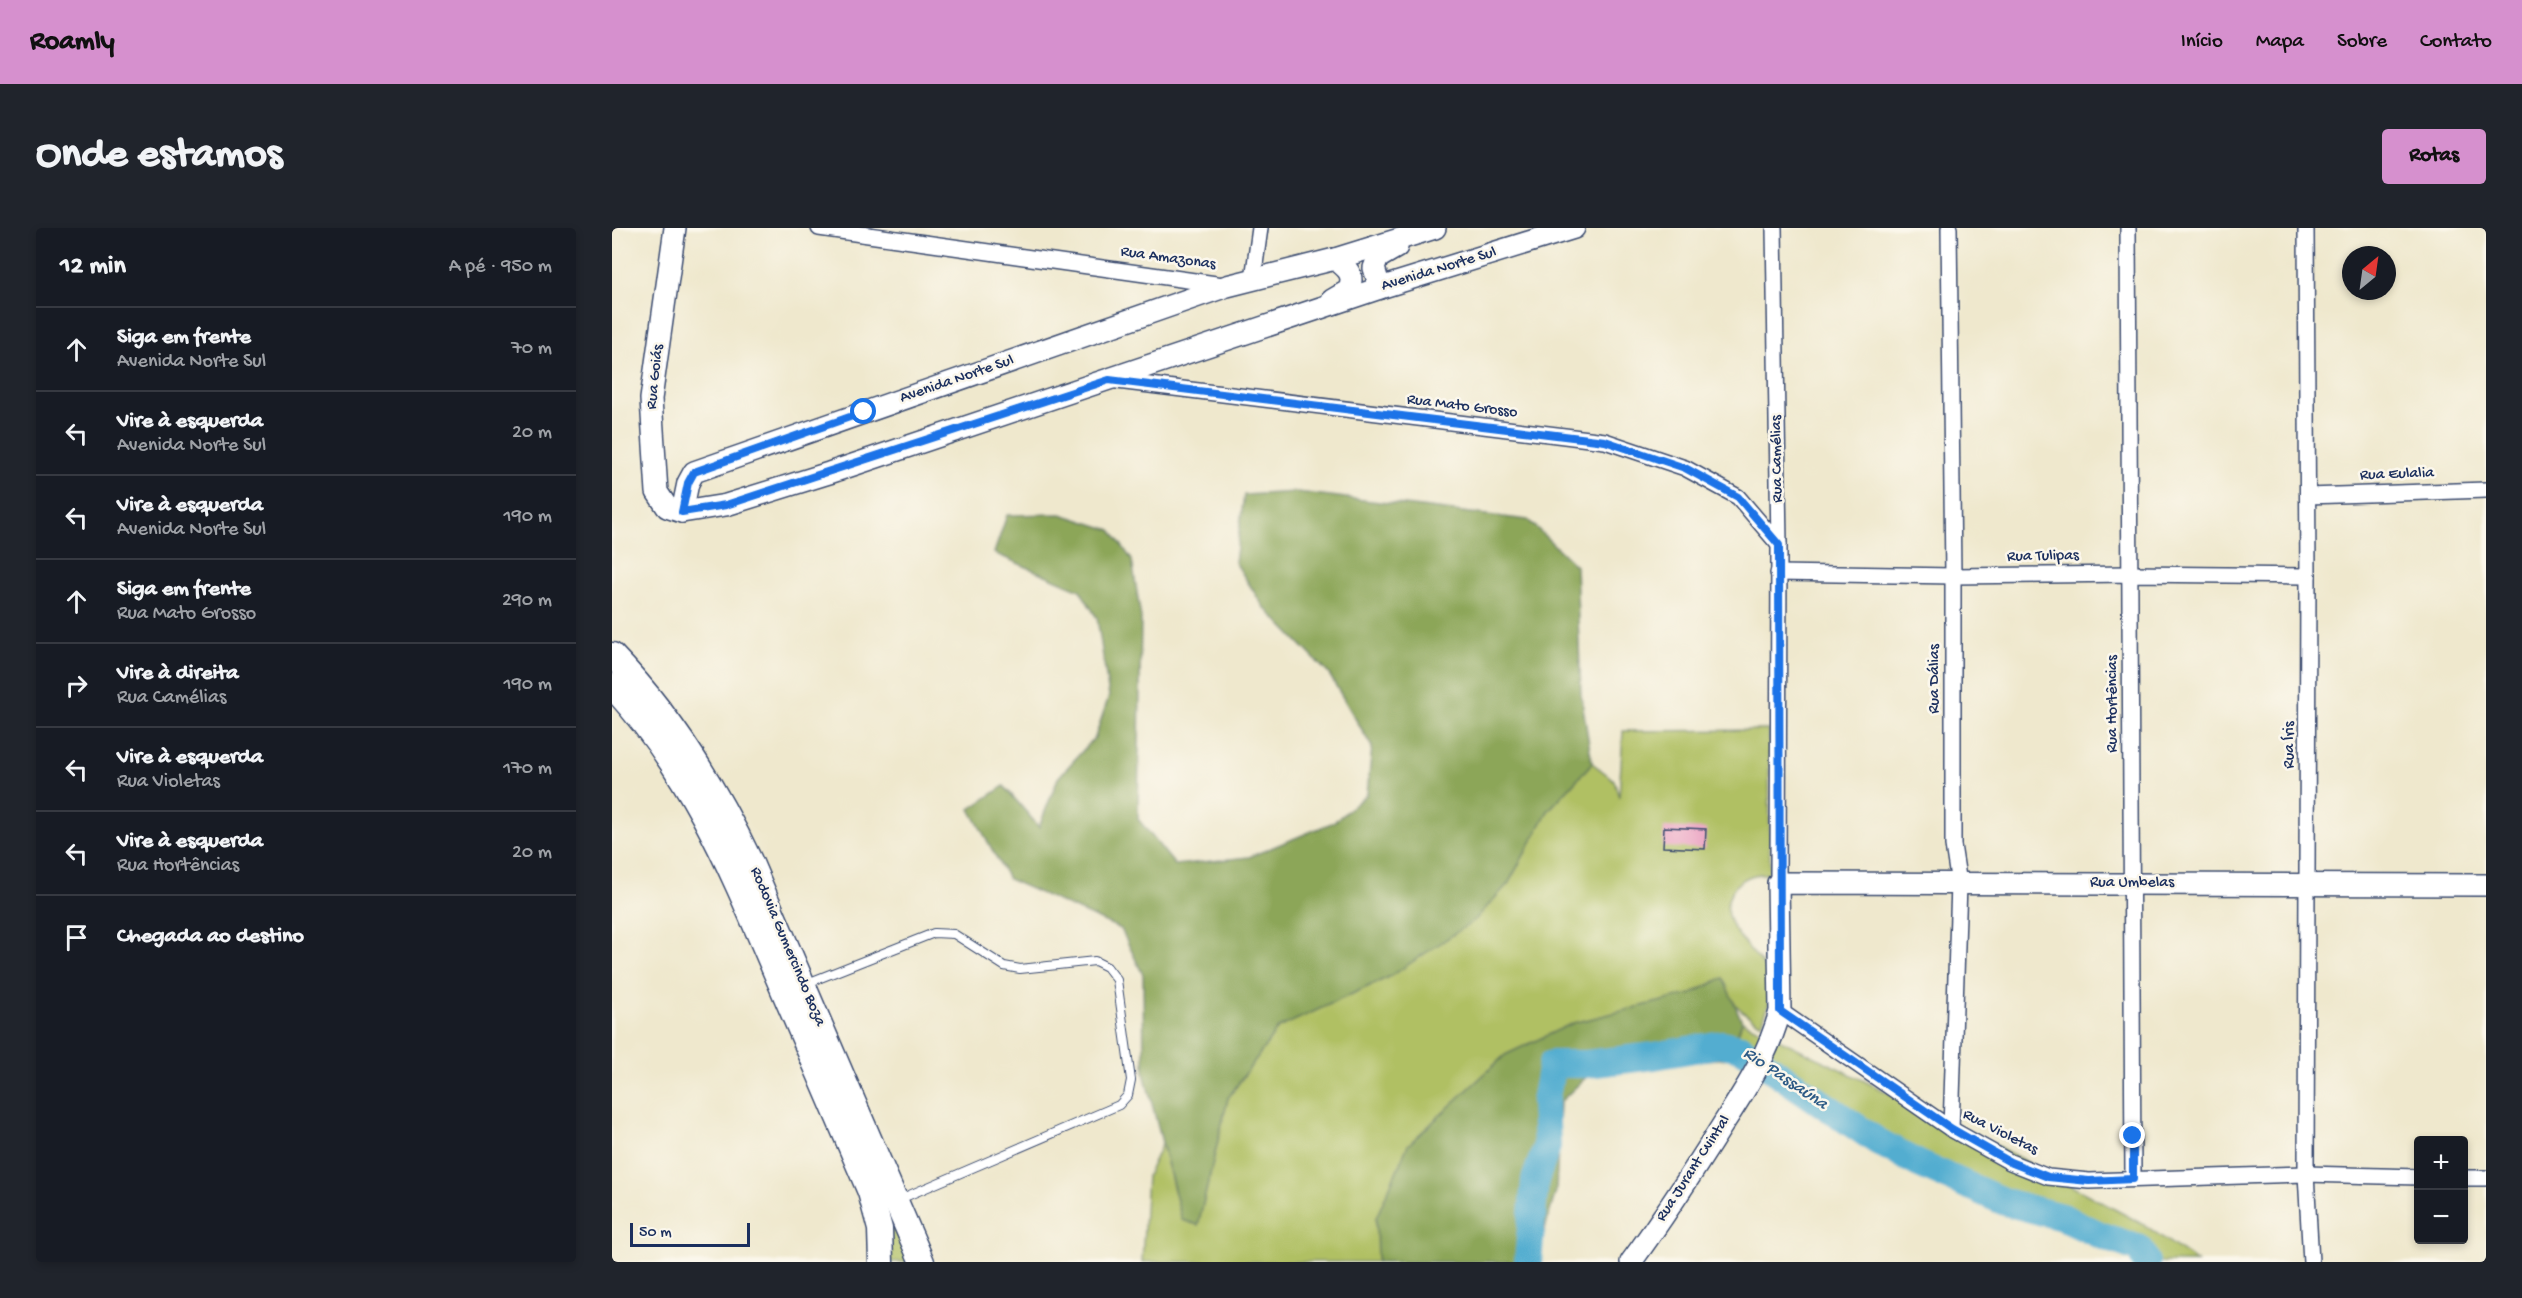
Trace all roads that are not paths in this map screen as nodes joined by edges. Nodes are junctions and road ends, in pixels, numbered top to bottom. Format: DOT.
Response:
graph roads {
  1 [pos="675,228"];
  2 [pos="819,228"];
  3 [pos="1260,228"];
  4 [pos="1434,228"];
  5 [pos="1574,228"];
  6 [pos="1774,228"];
  7 [pos="1949,228"];
  8 [pos="2128,228"];
  9 [pos="2306,228"];
  10 [pos="1335,260"];
  11 [pos="1253,279"];
  12 [pos="1227,286"];
  13 [pos="1380,288"];
  14 [pos="1308,313"];
  15 [pos="1109,380"];
  16 [pos="2486,490"];
  17 [pos="2308,496"];
  18 [pos="682,512"];
  19 [pos="1779,545"];
  20 [pos="1778,573"];
  21 [pos="2131,574"];
  22 [pos="1953,576"];
  23 [pos="2308,576"];
  24 [pos="612,655"];
  25 [pos="612,686"];
  26 [pos="1778,883"];
  27 [pos="2132,883"];
  28 [pos="1959,884"];
  29 [pos="2308,884"];
  30 [pos="2486,885"];
  31 [pos="803,984"];
  32 [pos="1780,1011"];
  33 [pos="1768,1048"];
  34 [pos="1952,1129"];
  35 [pos="2306,1174"];
  36 [pos="2414,1177"];
  37 [pos="2468,1178"];
  38 [pos="2486,1178"];
  39 [pos="2133,1179"];
  40 [pos="896,1201"];
  41 [pos="881,1262"];
  42 [pos="922,1262"];
  43 [pos="1631,1262"];
  44 [pos="2311,1262"];
  1 -- 18 [label="street, Rua Goiás"];
  2 -- 12 [label="street, Rua Amazonas"];
  3 -- 11 [label="street"];
  4 -- 10 [label="street, Avenida Norte Sul"];
  4 -- 13 [label="street"];
  5 -- 13 [label="street, Avenida Norte Sul"];
  6 -- 19 [label="street, Rua Camélias"];
  7 -- 22 [label="street, Rua Dálias"];
  8 -- 21 [label="street, Rua Hortências"];
  9 -- 17 [label="street, Rua Íris"];
  10 -- 11 [label="street, Avenida Norte Sul"];
  10 -- 14 [label="street"];
  11 -- 12 [label="street, Avenida Norte Sul"];
  12 -- 18 [label="street, Avenida Norte Sul"];
  13 -- 14 [label="street, Avenida Norte Sul"];
  14 -- 15 [label="street, Avenida Norte Sul"];
  15 -- 18 [label="street, Avenida Norte Sul"];
  15 -- 19 [label="street, Rua Mato Grosso"];
  16 -- 17 [label="street, Rua Eulalia"];
  17 -- 23 [label="street, Rua Íris"];
  19 -- 20 [label="street, Rua Camélias"];
  20 -- 22 [label="street, Rua Tulipas"];
  20 -- 26 [label="street, Rua Camélias"];
  21 -- 22 [label="street, Rua Tulipas"];
  21 -- 23 [label="street, Rua Tulipas"];
  21 -- 27 [label="street, Rua Hortências"];
  22 -- 28 [label="street, Rua Dálias"];
  23 -- 29 [label="street, Rua Íris"];
  24 -- 31 [label="main road, Rodovia Gumercindo Boza"];
  25 -- 41 [label="main road, Rodovia Gumercindo Boza"];
  26 -- 28 [label="street, Rua Umbelas"];
  26 -- 32 [label="street, Rua Camélias"];
  27 -- 28 [label="street, Rua Umbelas"];
  27 -- 29 [label="street, Rua Umbelas"];
  27 -- 39 [label="street, Rua Hortências"];
  28 -- 34 [label="street, Rua Dálias"];
  29 -- 30 [label="street, Rua Umbelas"];
  29 -- 35 [label="street, Rua Íris"];
  31 -- 40 [label="main road, Rodovia Gumercindo Boza"];
  31 -- 40 [label="lane"];
  32 -- 33 [label="street, Rua Camélias"];
  32 -- 34 [label="street, Rua Violetas"];
  33 -- 43 [label="street, Rua Jurant Cvintal"];
  34 -- 39 [label="street, Rua Violetas"];
  35 -- 36 [label="street, Rua Violetas"];
  35 -- 39 [label="street, Rua Violetas"];
  35 -- 44 [label="street, Rua Íris"];
  37 -- 38 [label="street"];
  40 -- 42 [label="main road, Rodovia Gumercindo Boza"];
}
